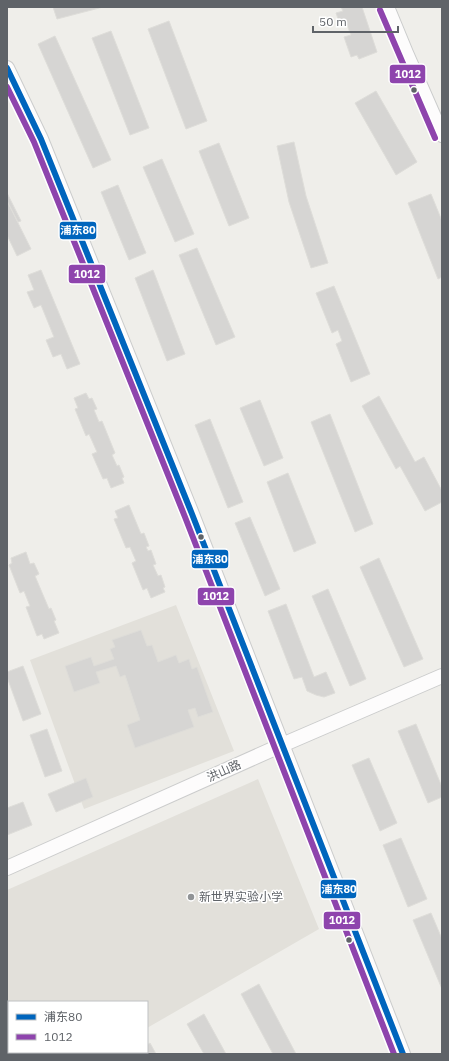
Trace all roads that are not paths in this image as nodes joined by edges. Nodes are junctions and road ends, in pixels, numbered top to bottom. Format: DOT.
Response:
graph roads {
  1 [pos="387,7"];
  2 [pos="7,68"];
  3 [pos="442,135"];
  4 [pos="442,676"];
  5 [pos="282,745"];
  6 [pos="7,868"];
  7 [pos="403,1054"];
  1 -- 3 [label="street"];
  2 -- 5 [label="street"];
  4 -- 5 [label="street, 洪山路"];
  5 -- 6 [label="street, 洪山路"];
  5 -- 7 [label="street"];
}
